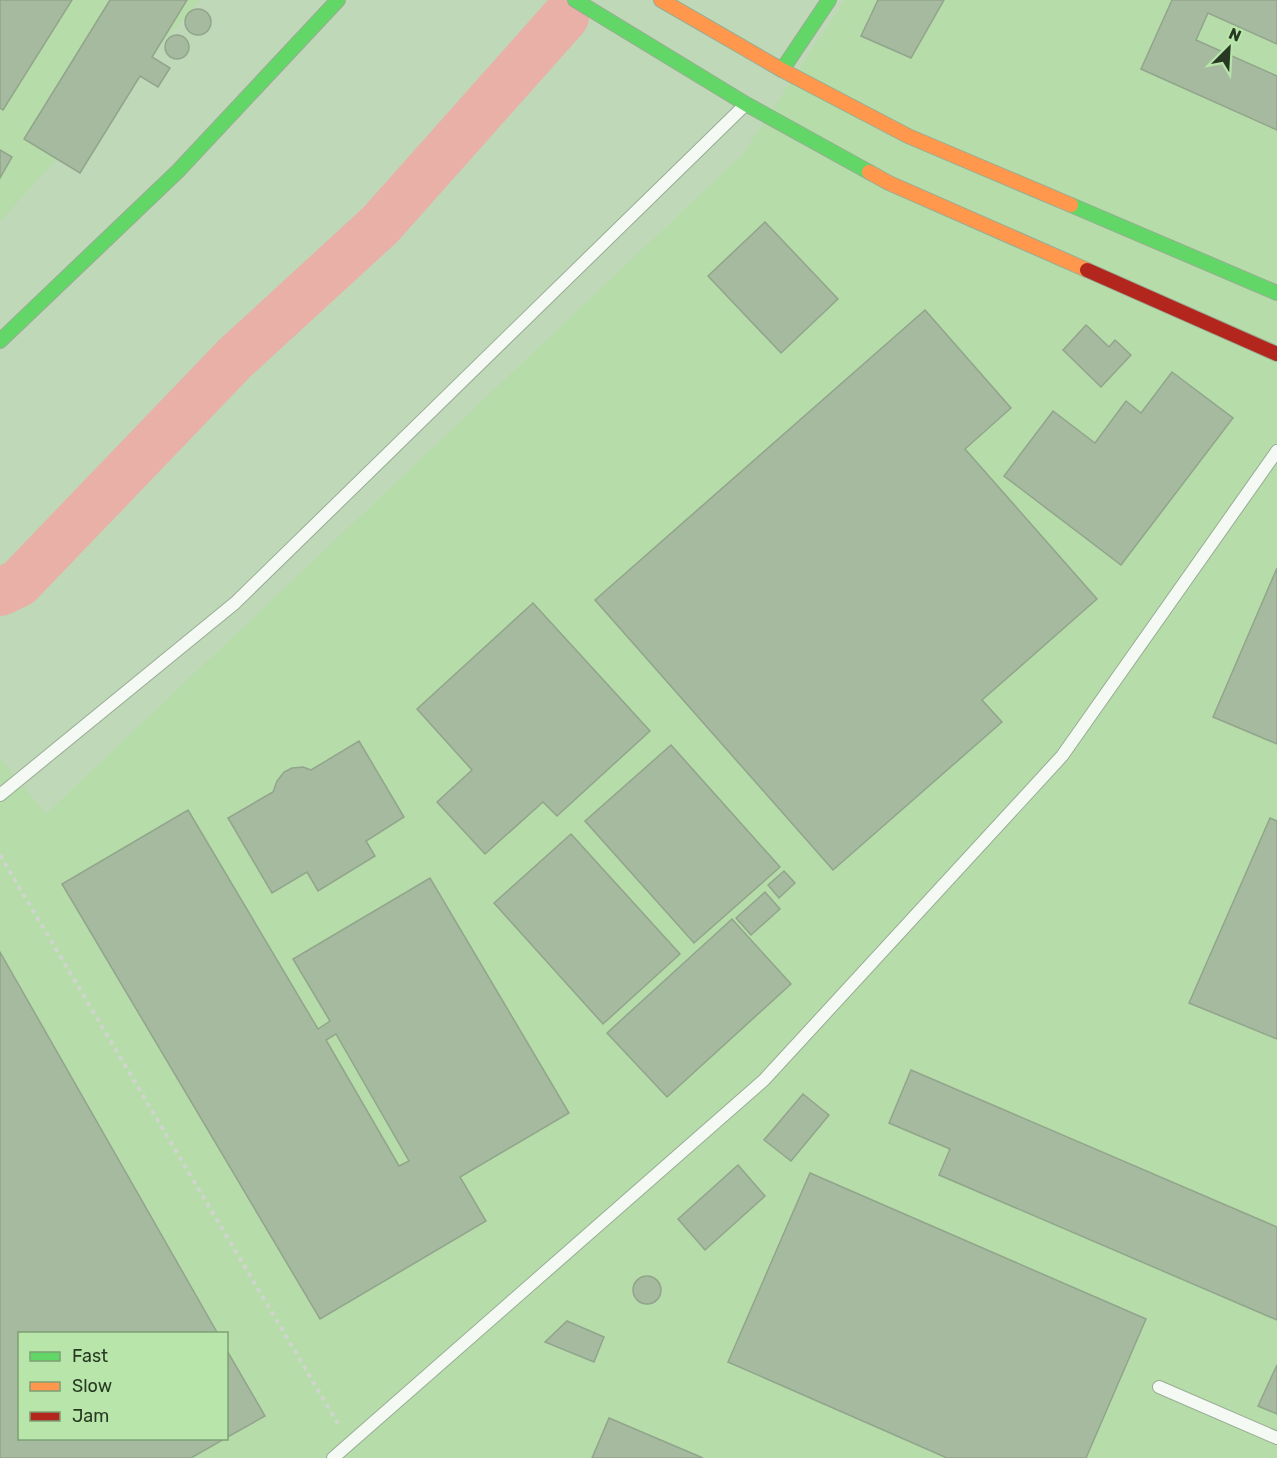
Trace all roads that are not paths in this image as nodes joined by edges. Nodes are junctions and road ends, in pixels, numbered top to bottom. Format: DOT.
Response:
graph roads {
  1 [pos="338,0"];
  2 [pos="575,0"];
  3 [pos="660,0"];
  4 [pos="830,0"];
  5 [pos="782,70"];
  6 [pos="746,104"];
  7 [pos="1277,293"];
  8 [pos="0,341"];
  9 [pos="1277,354"];
  10 [pos="1277,451"];
  11 [pos="0,795"];
  12 [pos="1159,1387"];
  13 [pos="1277,1438"];
  14 [pos="333,1458"];
  1 -- 8 [label="street"];
  2 -- 6 [label="street"];
  3 -- 5 [label="street"];
  4 -- 5 [label="street"];
  5 -- 7 [label="street"];
  6 -- 9 [label="street"];
  6 -- 11 [label="lane"];
  10 -- 14 [label="lane"];
  12 -- 13 [label="lane"];
}
